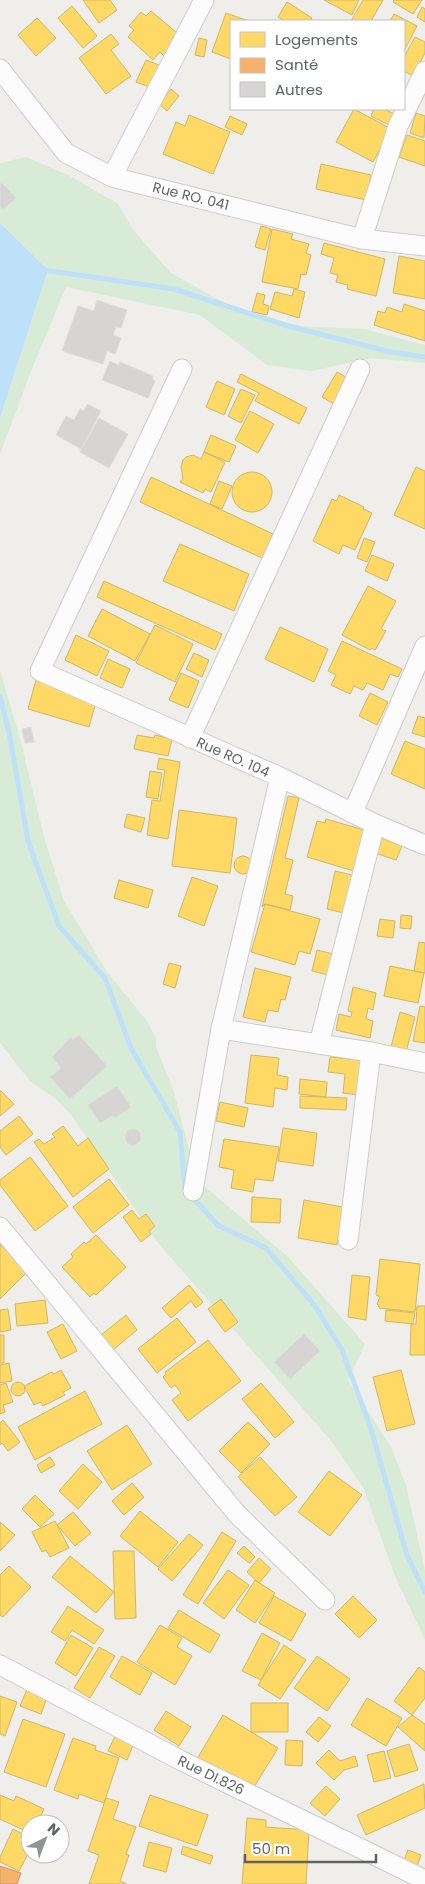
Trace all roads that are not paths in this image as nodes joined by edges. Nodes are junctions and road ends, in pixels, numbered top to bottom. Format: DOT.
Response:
graph roads {
  1 [pos="204,0"];
  2 [pos="0,69"];
  3 [pos="425,71"];
  4 [pos="112,177"];
  5 [pos="362,239"];
  6 [pos="425,246"];
  7 [pos="182,368"];
  8 [pos="360,369"];
  9 [pos="425,646"];
  10 [pos="190,738"];
  11 [pos="280,777"];
  12 [pos="352,812"];
  13 [pos="375,824"];
  14 [pos="425,845"];
  15 [pos="221,1029"];
  16 [pos="319,1044"];
  17 [pos="371,1052"];
  18 [pos="425,1063"];
  19 [pos="193,1191"];
  20 [pos="0,1228"];
  21 [pos="348,1240"];
  22 [pos="325,1600"];
  23 [pos="0,1665"];
  24 [pos="425,1880"];
  1 -- 4 [label="street"];
  2 -- 4 [label="street, Rue RO. 041"];
  3 -- 5 [label="street"];
  4 -- 5 [label="street, Rue RO. 041"];
  5 -- 6 [label="street, Rue RO. 041"];
  7 -- 10 [label="street, Rue RO. 104"];
  8 -- 10 [label="street"];
  9 -- 12 [label="street"];
  10 -- 11 [label="street, Rue RO. 104"];
  11 -- 12 [label="street, Rue RO. 104"];
  11 -- 15 [label="street"];
  12 -- 13 [label="street, Rue RO. 104"];
  13 -- 14 [label="street, Rue RO. 104"];
  13 -- 16 [label="street"];
  15 -- 16 [label="street"];
  15 -- 19 [label="street"];
  16 -- 17 [label="street"];
  17 -- 18 [label="street"];
  17 -- 21 [label="street"];
  20 -- 22 [label="street"];
  23 -- 24 [label="street, Rue DI.826"];
}
